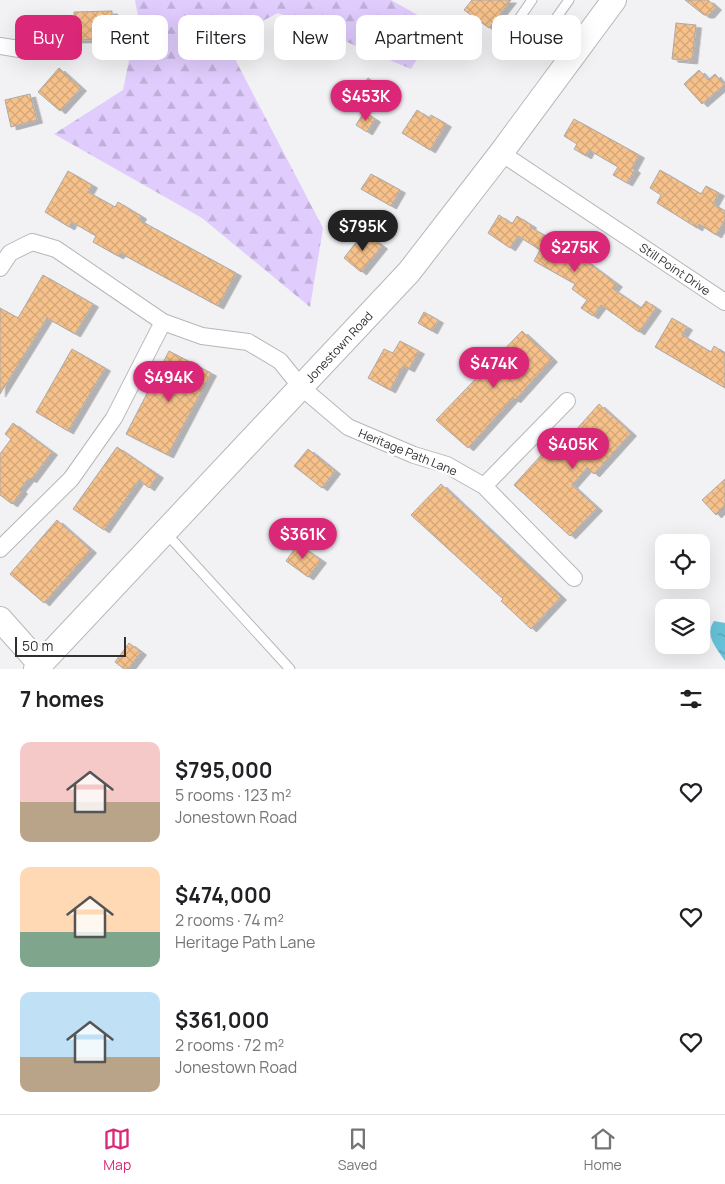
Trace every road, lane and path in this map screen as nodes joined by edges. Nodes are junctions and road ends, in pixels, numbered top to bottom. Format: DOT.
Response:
graph roads {
  1 [pos="532,0"];
  2 [pos="569,0"];
  3 [pos="614,0"];
  4 [pos="0,46"];
  5 [pos="15,48"];
  6 [pos="501,154"];
  7 [pos="0,268"];
  8 [pos="725,302"];
  9 [pos="163,322"];
  10 [pos="301,387"];
  11 [pos="567,401"];
  12 [pos="484,486"];
  13 [pos="166,533"];
  14 [pos="0,549"];
  15 [pos="574,578"];
  16 [pos="0,619"];
  17 [pos="38,666"];
  18 [pos="290,669"];
  1 -- 2 [label="lane"];
  3 -- 6 [label="main road, Jonestown Road"];
  4 -- 5 [label="street"];
  6 -- 8 [label="street, Still Point Drive"];
  6 -- 10 [label="main road, Jonestown Road"];
  7 -- 9 [label="street, Heritage Path Lane"];
  9 -- 10 [label="street, Heritage Path Lane"];
  9 -- 14 [label="street"];
  10 -- 12 [label="street, Heritage Path Lane"];
  10 -- 13 [label="main road, Jonestown Road"];
  11 -- 12 [label="street"];
  12 -- 15 [label="street, Heritage Path Lane"];
  13 -- 17 [label="main road, Jonestown Road"];
  13 -- 18 [label="lane"];
  16 -- 17 [label="main road"];
}
